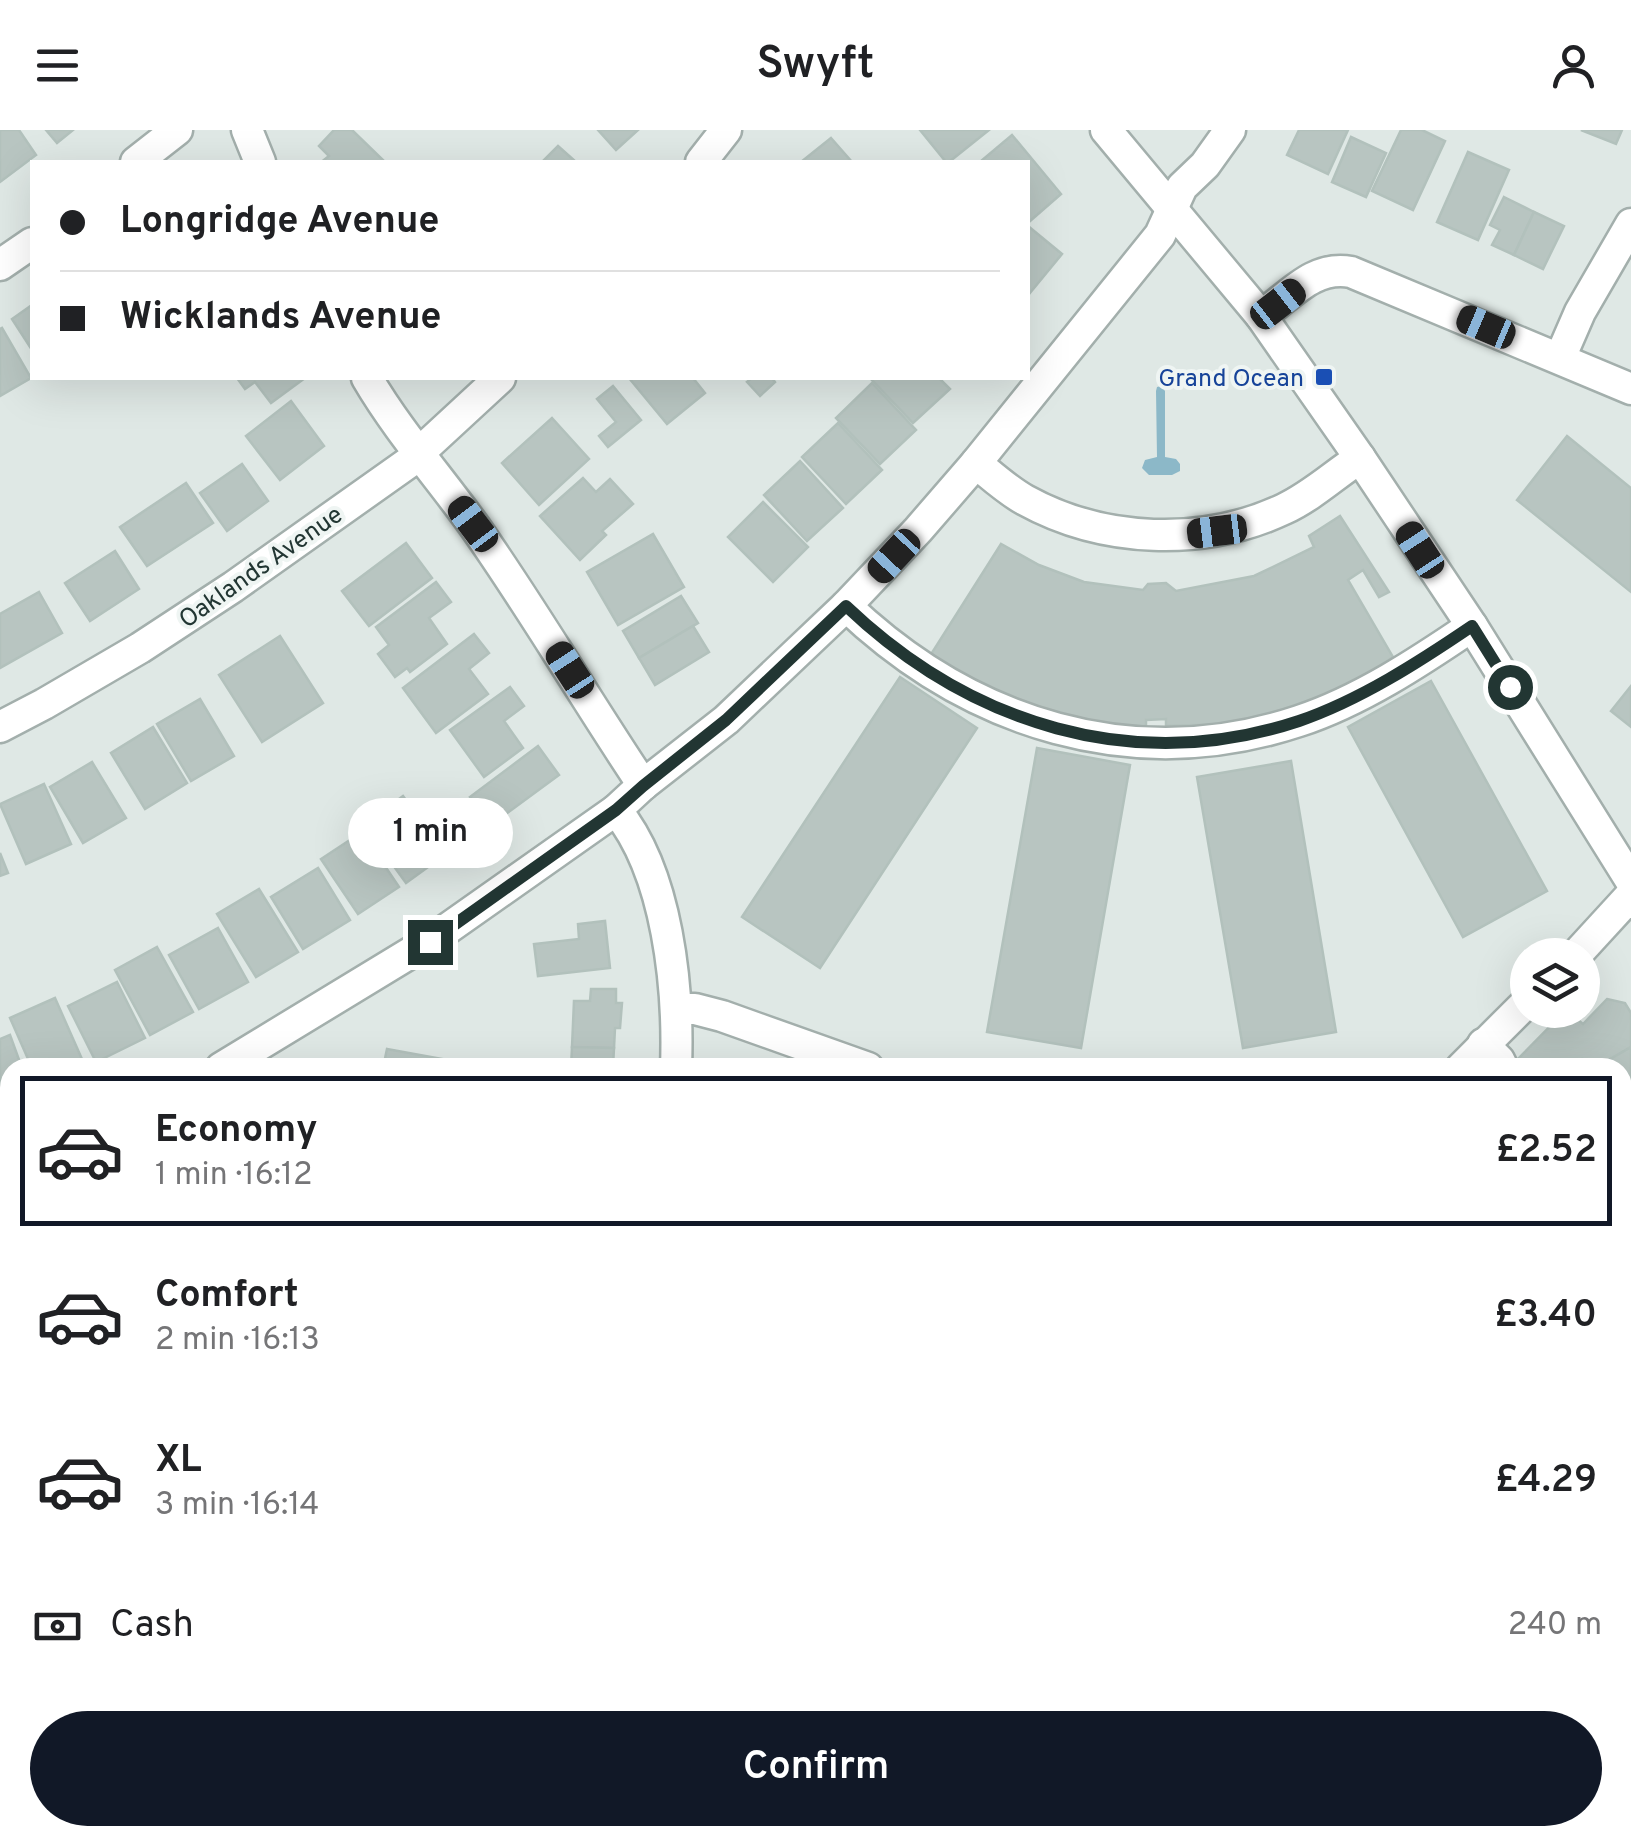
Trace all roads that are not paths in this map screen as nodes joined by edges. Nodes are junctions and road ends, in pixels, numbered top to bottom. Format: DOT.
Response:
graph roads {
  1 [pos="177,130"];
  2 [pos="247,130"];
  3 [pos="726,130"];
  4 [pos="1106,130"];
  5 [pos="1230,130"];
  6 [pos="139,160"];
  7 [pos="259,160"];
  8 [pos="702,160"];
  9 [pos="1170,208"];
  10 [pos="1631,224"];
  11 [pos="30,243"];
  12 [pos="0,264"];
  13 [pos="1261,316"];
  14 [pos="1560,358"];
  15 [pos="368,380"];
  16 [pos="498,380"];
  17 [pos="1631,389"];
  18 [pos="418,452"];
  19 [pos="1360,458"];
  20 [pos="976,463"];
  21 [pos="846,606"];
  22 [pos="1472,626"];
  23 [pos="0,726"];
  24 [pos="643,786"];
  25 [pos="616,810"];
  26 [pos="1631,881"];
  27 [pos="1631,895"];
  28 [pos="1593,938"];
  29 [pos="677,1009"];
  30 [pos="1510,1018"];
  31 [pos="1483,1044"];
  32 [pos="239,1058"];
  33 [pos="676,1058"];
  34 [pos="840,1058"];
  35 [pos="1471,1058"];
  36 [pos="1497,1058"];
  1 -- 6 [label="street"];
  2 -- 7 [label="street"];
  3 -- 8 [label="street"];
  4 -- 9 [label="street"];
  5 -- 9 [label="street"];
  9 -- 13 [label="street"];
  9 -- 20 [label="street"];
  10 -- 14 [label="street"];
  11 -- 12 [label="street"];
  13 -- 14 [label="street"];
  13 -- 19 [label="street"];
  14 -- 17 [label="street"];
  15 -- 18 [label="street"];
  16 -- 18 [label="street, Oaklands Avenue"];
  18 -- 23 [label="street, Oaklands Avenue"];
  18 -- 24 [label="street"];
  19 -- 20 [label="street"];
  19 -- 22 [label="street"];
  20 -- 21 [label="street"];
  21 -- 22 [label="street"];
  21 -- 24 [label="street"];
  22 -- 26 [label="street"];
  24 -- 25 [label="street"];
  25 -- 29 [label="street"];
  25 -- 32 [label="street"];
  27 -- 28 [label="street"];
  29 -- 33 [label="street"];
  29 -- 34 [label="street"];
  30 -- 31 [label="street"];
  31 -- 35 [label="street"];
  31 -- 36 [label="street"];
}
